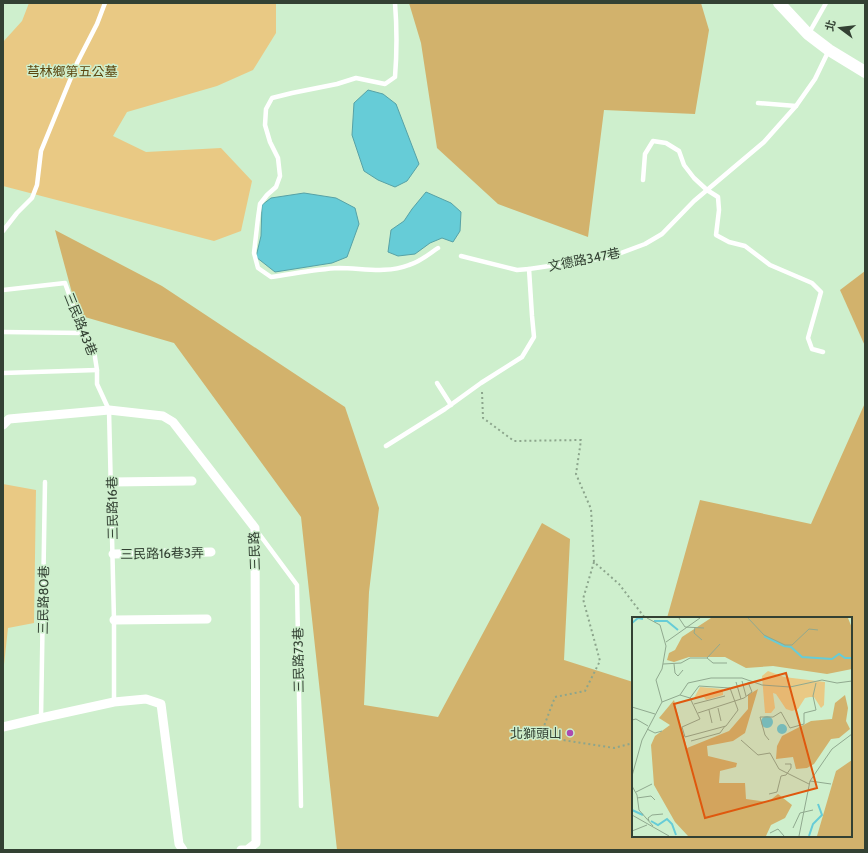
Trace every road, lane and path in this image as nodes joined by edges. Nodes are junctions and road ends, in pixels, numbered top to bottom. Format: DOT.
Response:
graph roads {
  1 [pos="105,3"];
  2 [pos="395,3"];
  3 [pos="779,3"];
  4 [pos="826,3"];
  5 [pos="808,34"];
  6 [pos="829,50"];
  7 [pos="865,72"];
  8 [pos="758,104"];
  9 [pos="796,106"];
  10 [pos="643,180"];
  11 [pos="707,190"];
  12 [pos="3,231"];
  13 [pos="438,248"];
  14 [pos="461,256"];
  15 [pos="529,269"];
  16 [pos="3,290"];
  17 [pos="3,332"];
  18 [pos="83,333"];
  19 [pos="823,352"];
  20 [pos="97,370"];
  21 [pos="3,373"];
  22 [pos="437,383"];
  23 [pos="481,383"];
  24 [pos="451,405"];
  25 [pos="109,410"];
  26 [pos="3,425"];
  27 [pos="386,446"];
  28 [pos="192,481"];
  29 [pos="45,482"];
  30 [pos="111,482"];
  31 [pos="255,528"];
  32 [pos="211,552"];
  33 [pos="113,554"];
  34 [pos="594,562"];
  35 [pos="643,617"];
  36 [pos="207,619"];
  37 [pos="114,620"];
  38 [pos="114,702"];
  39 [pos="41,718"];
  40 [pos="3,727"];
  41 [pos="632,743"];
  42 [pos="301,806"];
  43 [pos="183,850"];
  44 [pos="241,850"];
  1 -- 12 [label="lane"];
  2 -- 13 [label="lane"];
  3 -- 5 [label="main road"];
  4 -- 5 [label="lane"];
  5 -- 6 [label="main road"];
  6 -- 7 [label="main road"];
  6 -- 9 [label="lane, 文德路347巷"];
  8 -- 9 [label="lane"];
  9 -- 11 [label="lane, 文德路347巷"];
  10 -- 11 [label="lane"];
  11 -- 15 [label="lane, 文德路347巷"];
  11 -- 19 [label="lane"];
  14 -- 15 [label="lane"];
  15 -- 23 [label="lane, 文德路347巷"];
  16 -- 18 [label="lane, 三民路43巷"];
  17 -- 18 [label="lane"];
  18 -- 20 [label="lane, 三民路43巷"];
  20 -- 21 [label="lane"];
  20 -- 25 [label="lane, 三民路43巷"];
  22 -- 24 [label="lane"];
  23 -- 24 [label="lane, 文德路347巷"];
  23 -- 34 [label="path"];
  24 -- 27 [label="lane, 文德路347巷"];
  25 -- 26 [label="street, 三民路"];
  25 -- 30 [label="lane, 三民路16巷"];
  25 -- 31 [label="street, 三民路"];
  28 -- 30 [label="street"];
  29 -- 39 [label="lane, 三民路80巷"];
  30 -- 33 [label="lane, 三民路16巷"];
  31 -- 42 [label="lane, 三民路73巷"];
  31 -- 44 [label="street, 三民路"];
  32 -- 33 [label="street, 三民路16巷3弄"];
  33 -- 37 [label="lane, 三民路16巷"];
  34 -- 35 [label="path"];
  34 -- 41 [label="path"];
  36 -- 37 [label="street"];
  37 -- 38 [label="lane, 三民路16巷"];
  38 -- 39 [label="street"];
  38 -- 43 [label="street"];
  39 -- 40 [label="street"];
}
